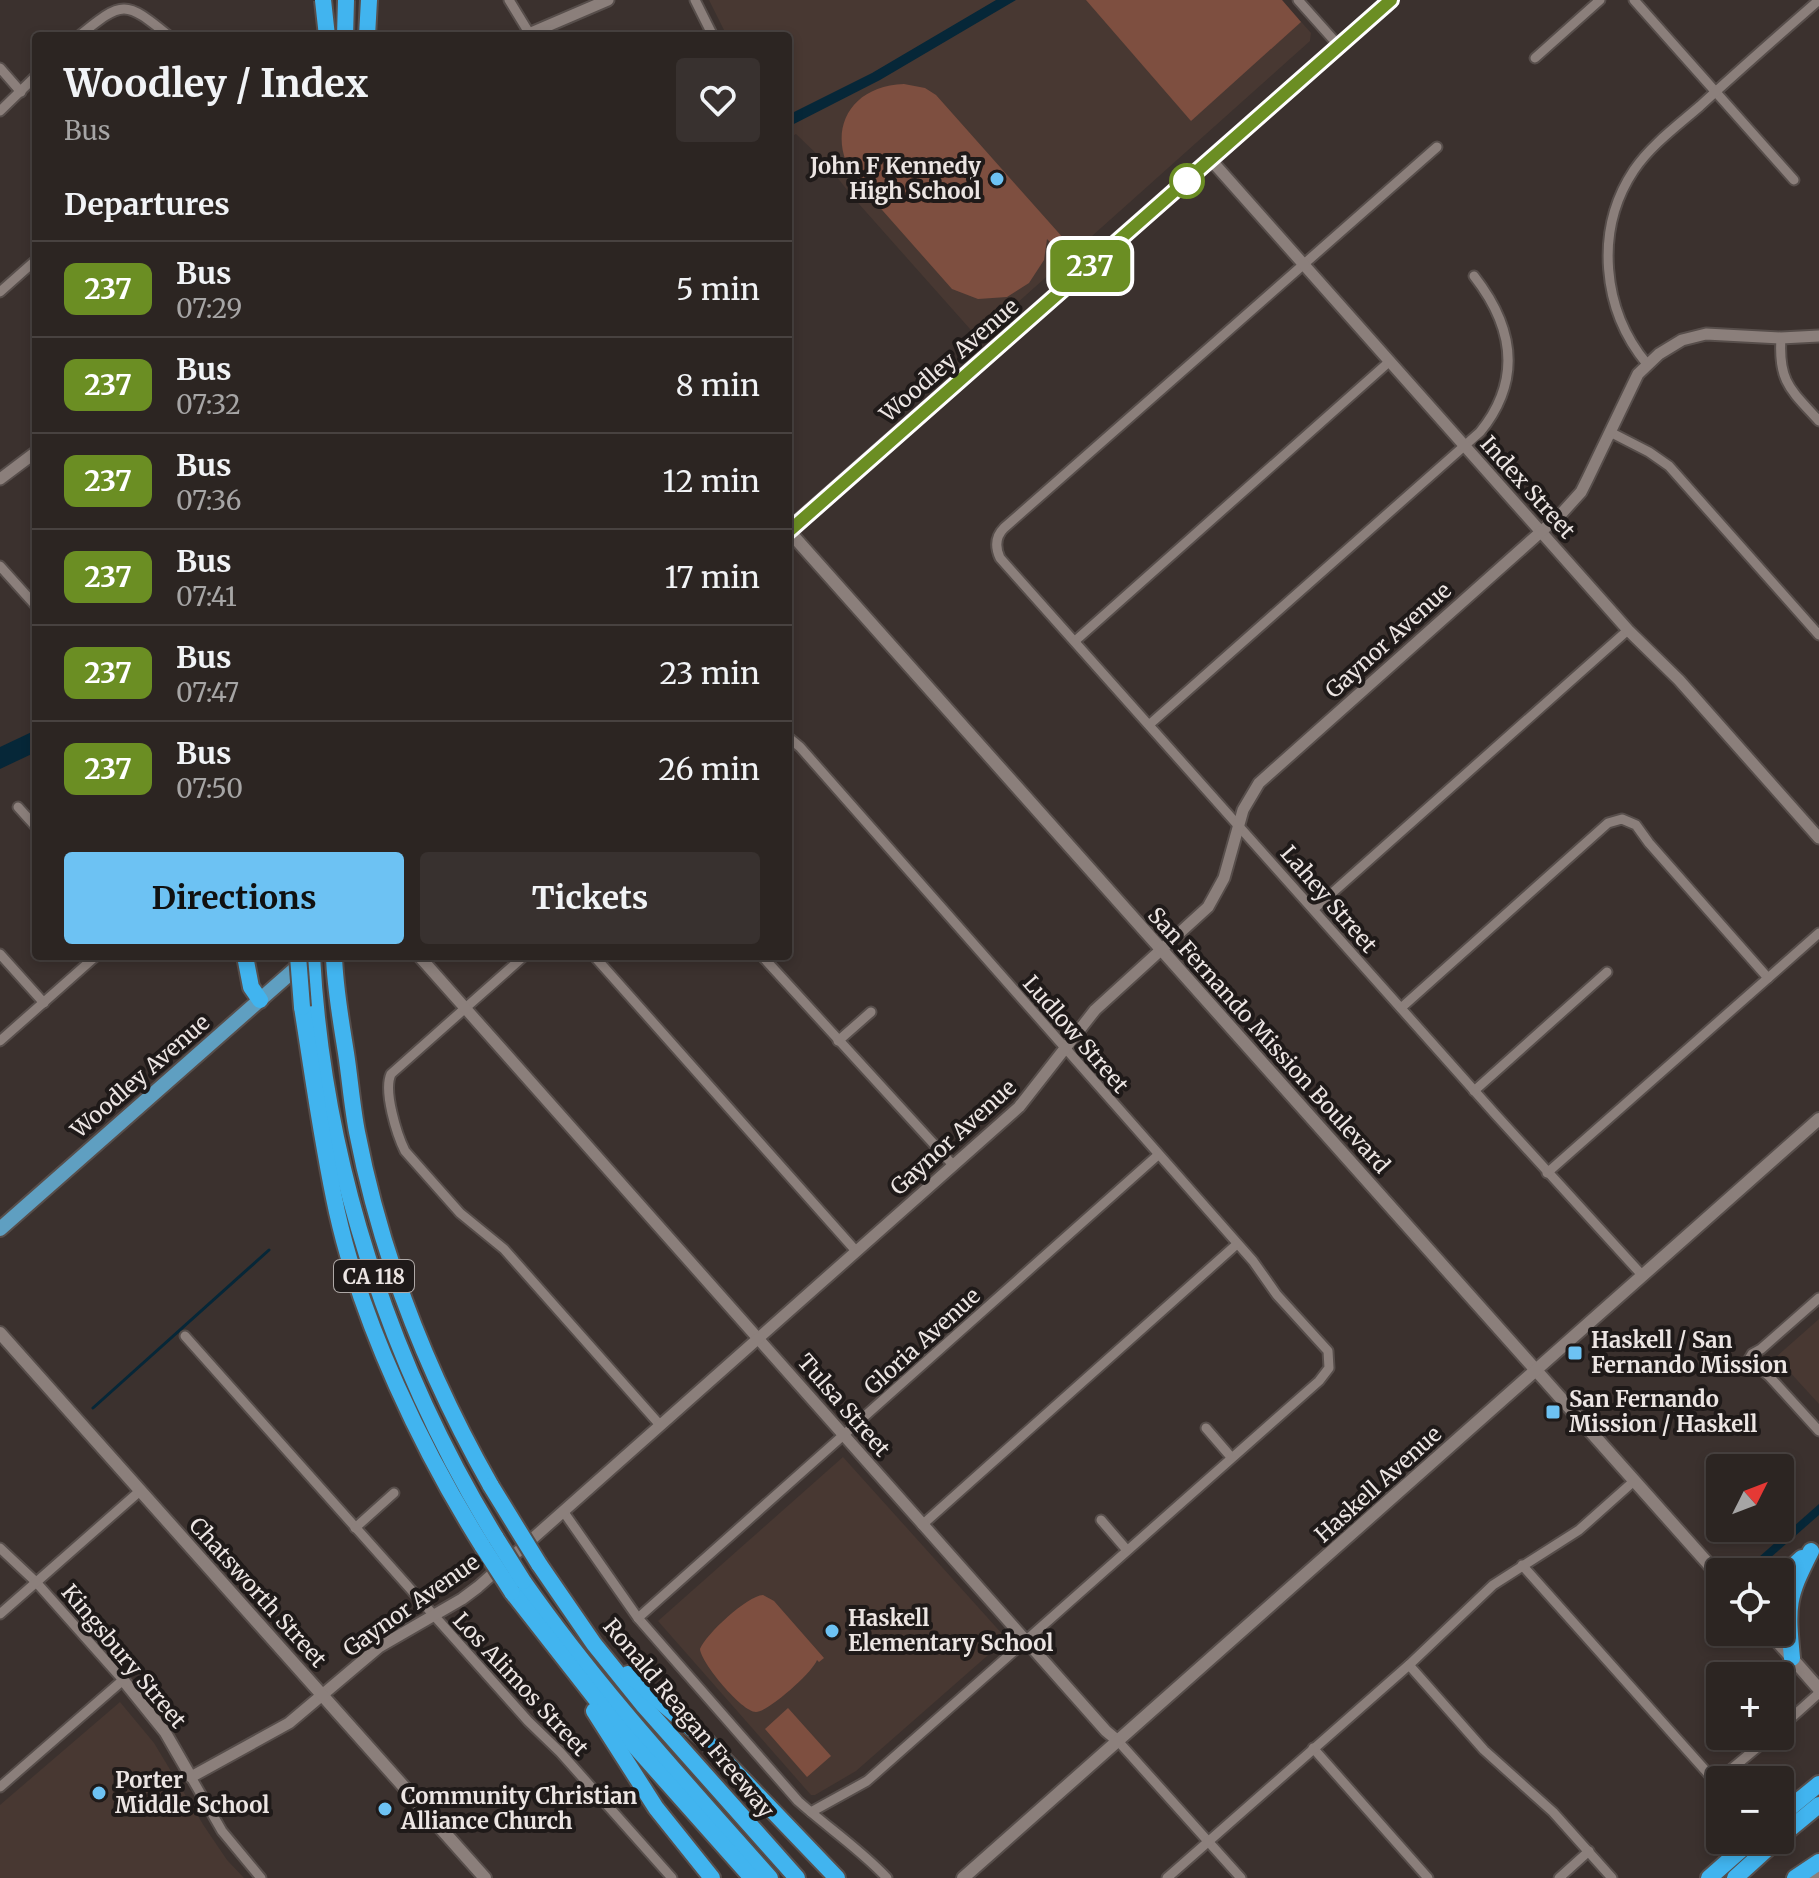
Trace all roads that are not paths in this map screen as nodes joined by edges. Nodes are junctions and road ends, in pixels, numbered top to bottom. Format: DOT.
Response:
graph roads {
  1 [pos="322,0"];
  2 [pos="333,0"];
  3 [pos="346,0"];
  4 [pos="369,0"];
  5 [pos="509,0"];
  6 [pos="608,0"];
  7 [pos="695,0"];
  8 [pos="1298,0"];
  9 [pos="1391,0"];
  10 [pos="1600,0"];
  11 [pos="1634,0"];
  12 [pos="1819,0"];
  13 [pos="133,2"];
  14 [pos="83,32"];
  15 [pos="165,32"];
  16 [pos="328,32"];
  17 [pos="329,32"];
  18 [pos="345,32"];
  19 [pos="348,32"];
  20 [pos="367,32"];
  21 [pos="526,32"];
  22 [pos="535,32"];
  23 [pos="711,32"];
  24 [pos="1339,46"];
  25 [pos="1535,58"];
  26 [pos="0,68"];
  27 [pos="32,80"];
  28 [pos="21,92"];
  29 [pos="1715,92"];
  30 [pos="0,111"];
  31 [pos="1437,147"];
  32 [pos="1211,160"];
  33 [pos="1794,180"];
  34 [pos="32,264"];
  35 [pos="1305,265"];
  36 [pos="1474,276"];
  37 [pos="0,292"];
  38 [pos="1819,336"];
  39 [pos="1781,338"];
  40 [pos="1390,361"];
  41 [pos="1647,364"];
  42 [pos="1819,421"];
  43 [pos="1610,432"];
  44 [pos="1465,445"];
  45 [pos="32,455"];
  46 [pos="0,479"];
  47 [pos="792,527"];
  48 [pos="1541,531"];
  49 [pos="792,535"];
  50 [pos="0,566"];
  51 [pos="32,602"];
  52 [pos="1628,630"];
  53 [pos="1819,635"];
  54 [pos="1075,641"];
  55 [pos="1150,724"];
  56 [pos="792,740"];
  57 [pos="18,807"];
  58 [pos="32,823"];
  59 [pos="1238,824"];
  60 [pos="1819,838"];
  61 [pos="1314,909"];
  62 [pos="1819,933"];
  63 [pos="1163,950"];
  64 [pos="0,954"];
  65 [pos="92,960"];
  66 [pos="246,960"];
  67 [pos="298,960"];
  68 [pos="306,960"];
  69 [pos="311,960"];
  70 [pos="334,960"];
  71 [pos="422,960"];
  72 [pos="519,960"];
  73 [pos="598,960"];
  74 [pos="766,960"];
  75 [pos="1607,972"];
  76 [pos="1768,978"];
  77 [pos="260,1000"];
  78 [pos="44,1003"];
  79 [pos="465,1008"];
  80 [pos="1401,1008"];
  81 [pos="871,1012"];
  82 [pos="0,1041"];
  83 [pos="838,1041"];
  84 [pos="1064,1047"];
  85 [pos="1474,1091"];
  86 [pos="1819,1119"];
  87 [pos="1158,1155"];
  88 [pos="953,1165"];
  89 [pos="1547,1173"];
  90 [pos="0,1229"];
  91 [pos="1237,1244"];
  92 [pos="856,1251"];
  93 [pos="1642,1275"];
  94 [pos="1819,1298"];
  95 [pos="0,1333"];
  96 [pos="185,1336"];
  97 [pos="758,1339"];
  98 [pos="1534,1371"];
  99 [pos="660,1425"];
  100 [pos="1206,1428"];
  101 [pos="1819,1431"];
  102 [pos="844,1435"];
  103 [pos="1231,1457"];
  104 [pos="1634,1481"];
  105 [pos="141,1490"];
  106 [pos="394,1493"];
  107 [pos="563,1511"];
  108 [pos="1101,1520"];
  109 [pos="922,1525"];
  110 [pos="355,1528"];
  111 [pos="490,1542"];
  112 [pos="0,1548"];
  113 [pos="1815,1548"];
  114 [pos="1126,1549"];
  115 [pos="1706,1561"];
  116 [pos="1522,1565"];
  117 [pos="1794,1566"];
  118 [pos="36,1582"];
  119 [pos="517,1586"];
  120 [pos="0,1614"];
  121 [pos="434,1616"];
  122 [pos="638,1618"];
  123 [pos="542,1629"];
  124 [pos="1025,1639"];
  125 [pos="594,1644"];
  126 [pos="1781,1646"];
  127 [pos="1792,1658"];
  128 [pos="1409,1665"];
  129 [pos="123,1680"];
  130 [pos="1819,1691"];
  131 [pos="323,1695"];
  132 [pos="1794,1715"];
  133 [pos="1118,1741"];
  134 [pos="1313,1748"];
  135 [pos="1754,1750"];
  136 [pos="1819,1772"];
  137 [pos="191,1777"];
  138 [pos="1819,1784"];
  139 [pos="0,1787"];
  140 [pos="1794,1792"];
  141 [pos="1794,1805"];
  142 [pos="1819,1805"];
  143 [pos="811,1812"];
  144 [pos="1794,1826"];
  145 [pos="1209,1841"];
  146 [pos="1589,1851"];
  147 [pos="1721,1854"];
  148 [pos="1736,1854"];
  149 [pos="1761,1854"];
  150 [pos="1819,1862"];
  151 [pos="1819,1873"];
  152 [pos="261,1878"];
  153 [pos="485,1878"];
  154 [pos="672,1878"];
  155 [pos="712,1878"];
  156 [pos="752,1878"];
  157 [pos="770,1878"];
  158 [pos="797,1878"];
  159 [pos="837,1878"];
  160 [pos="887,1878"];
  161 [pos="963,1878"];
  162 [pos="1167,1878"];
  163 [pos="1241,1878"];
  164 [pos="1428,1878"];
  165 [pos="1559,1878"];
  166 [pos="1612,1878"];
  167 [pos="1694,1878"];
  168 [pos="1709,1878"];
  169 [pos="1735,1878"];
  170 [pos="1795,1878"];
  171 [pos="1814,1878"];
  1 -- 16 [label="highway, bridge"];
  1 -- 19 [label="main road"];
  2 -- 17 [label="highway"];
  3 -- 18 [label="highway, bridge"];
  4 -- 20 [label="highway"];
  5 -- 21 [label="street"];
  6 -- 22 [label="street"];
  7 -- 23 [label="street"];
  8 -- 24 [label="street"];
  9 -- 24 [label="main road, Woodley Avenue"];
  10 -- 25 [label="street"];
  11 -- 29 [label="street"];
  12 -- 29 [label="street"];
  13 -- 14 [label="street"];
  13 -- 15 [label="street"];
  24 -- 32 [label="main road, Woodley Avenue"];
  26 -- 28 [label="street"];
  27 -- 28 [label="street"];
  28 -- 30 [label="street"];
  29 -- 33 [label="street"];
  29 -- 41 [label="street"];
  31 -- 35 [label="street"];
  32 -- 35 [label="street, Index Street"];
  32 -- 47 [label="main road, Woodley Avenue"];
  34 -- 37 [label="street"];
  35 -- 40 [label="street, Index Street"];
  35 -- 54 [label="street, Lahey Street"];
  36 -- 44 [label="street"];
  38 -- 39 [label="street, Gaynor Avenue"];
  39 -- 41 [label="street, Gaynor Avenue"];
  39 -- 42 [label="street"];
  40 -- 44 [label="street, Index Street"];
  40 -- 54 [label="street"];
  41 -- 43 [label="street, Gaynor Avenue"];
  43 -- 48 [label="street, Gaynor Avenue"];
  43 -- 53 [label="street"];
  44 -- 48 [label="street, Index Street"];
  44 -- 55 [label="street"];
  45 -- 46 [label="street"];
  48 -- 52 [label="street, Index Street"];
  48 -- 59 [label="street, Gaynor Avenue"];
  49 -- 63 [label="main road, San Fernando Mission Boulevard"];
  50 -- 51 [label="street"];
  52 -- 60 [label="street, Index Street"];
  52 -- 61 [label="street"];
  54 -- 55 [label="street, Lahey Street"];
  55 -- 59 [label="street, Lahey Street"];
  56 -- 84 [label="street, Ludlow Street"];
  57 -- 58 [label="street"];
  59 -- 61 [label="street, Lahey Street"];
  59 -- 63 [label="street, Gaynor Avenue"];
  61 -- 80 [label="street, Lahey Street"];
  62 -- 76 [label="street"];
  63 -- 84 [label="street, Gaynor Avenue"];
  63 -- 98 [label="main road, San Fernando Mission Boulevard"];
  64 -- 78 [label="street"];
  65 -- 78 [label="street"];
  66 -- 77 [label="highway"];
  67 -- 111 [label="highway, CA 118, bridge"];
  68 -- 77 [label="main road, Woodley Avenue"];
  69 -- 111 [label="highway, CA 118"];
  70 -- 125 [label="highway, Ronald Reagan Freeway / CA 118, bridge"];
  71 -- 79 [label="street, Tulsa Street"];
  72 -- 79 [label="street"];
  73 -- 92 [label="street"];
  74 -- 83 [label="street"];
  75 -- 85 [label="street"];
  76 -- 80 [label="street"];
  76 -- 89 [label="street"];
  77 -- 90 [label="main road, Woodley Avenue"];
  78 -- 82 [label="street"];
  79 -- 97 [label="street, Tulsa Street"];
  79 -- 99 [label="street"];
  80 -- 85 [label="street, Lahey Street"];
  81 -- 83 [label="street"];
  83 -- 88 [label="street"];
  84 -- 87 [label="street, Ludlow Street"];
  84 -- 88 [label="street, Gaynor Avenue"];
  85 -- 89 [label="street, Lahey Street"];
  86 -- 93 [label="main road, Haskell Avenue"];
  87 -- 91 [label="street, Ludlow Street"];
  87 -- 102 [label="street, Gloria Avenue"];
  88 -- 92 [label="street, Gaynor Avenue"];
  89 -- 93 [label="street, Lahey Street"];
  91 -- 103 [label="street, Ludlow Street"];
  91 -- 109 [label="street"];
  92 -- 97 [label="street, Gaynor Avenue"];
  93 -- 98 [label="main road, Haskell Avenue"];
  94 -- 101 [label="street"];
  95 -- 105 [label="main road, Chatsworth Street"];
  96 -- 110 [label="street, Los Alimos Street"];
  97 -- 99 [label="street, Gaynor Avenue"];
  97 -- 102 [label="street, Tulsa Street"];
  98 -- 104 [label="main road, San Fernando Mission Boulevard"];
  98 -- 133 [label="main road, Haskell Avenue"];
  99 -- 107 [label="street, Gaynor Avenue"];
  100 -- 103 [label="street"];
  102 -- 109 [label="street, Tulsa Street"];
  102 -- 122 [label="street, Gloria Avenue"];
  103 -- 114 [label="street"];
  104 -- 115 [label="main road, San Fernando Mission Boulevard"];
  104 -- 116 [label="street"];
  105 -- 118 [label="street"];
  105 -- 131 [label="main road, Chatsworth Street"];
  106 -- 110 [label="street"];
  107 -- 121 [label="street, Gaynor Avenue"];
  107 -- 122 [label="street"];
  108 -- 114 [label="street"];
  109 -- 124 [label="street, Tulsa Street"];
  110 -- 121 [label="street, Los Alimos Street"];
  111 -- 119 [label="highway, CA 118, bridge"];
  112 -- 118 [label="street, Kingsbury Street"];
  113 -- 117 [label="highway"];
  113 -- 127 [label="highway"];
  114 -- 124 [label="street"];
  116 -- 128 [label="street"];
  116 -- 135 [label="street"];
  118 -- 120 [label="street"];
  118 -- 129 [label="street, Kingsbury Street"];
  119 -- 123 [label="highway, CA 118"];
  119 -- 157 [label="highway, CA 118"];
  121 -- 131 [label="street, Gaynor Avenue"];
  121 -- 154 [label="street, Los Alimos Street"];
  122 -- 143 [label="street"];
  123 -- 155 [label="highway"];
  123 -- 156 [label="highway, CA 118"];
  124 -- 133 [label="street, Tulsa Street"];
  124 -- 143 [label="street"];
  125 -- 158 [label="highway, Ronald Reagan Freeway / CA 118"];
  125 -- 159 [label="highway"];
  126 -- 127 [label="main road"];
  127 -- 130 [label="main road"];
  128 -- 134 [label="street"];
  128 -- 146 [label="street"];
  129 -- 137 [label="street, Kingsbury Street"];
  129 -- 139 [label="street"];
  130 -- 132 [label="street"];
  131 -- 137 [label="street, Gaynor Avenue"];
  131 -- 153 [label="main road, Chatsworth Street"];
  133 -- 145 [label="street, Tulsa Street"];
  133 -- 161 [label="main road, Haskell Avenue"];
  134 -- 145 [label="street"];
  134 -- 164 [label="street"];
  136 -- 140 [label="highway"];
  137 -- 152 [label="street, Kingsbury Street"];
  138 -- 141 [label="highway"];
  142 -- 144 [label="highway"];
  143 -- 160 [label="street"];
  145 -- 162 [label="street"];
  145 -- 163 [label="street, Tulsa Street"];
  146 -- 165 [label="street"];
  146 -- 166 [label="street"];
  147 -- 167 [label="highway"];
  148 -- 168 [label="highway"];
  149 -- 169 [label="highway"];
  150 -- 170 [label="highway"];
  151 -- 171 [label="street"];
}
